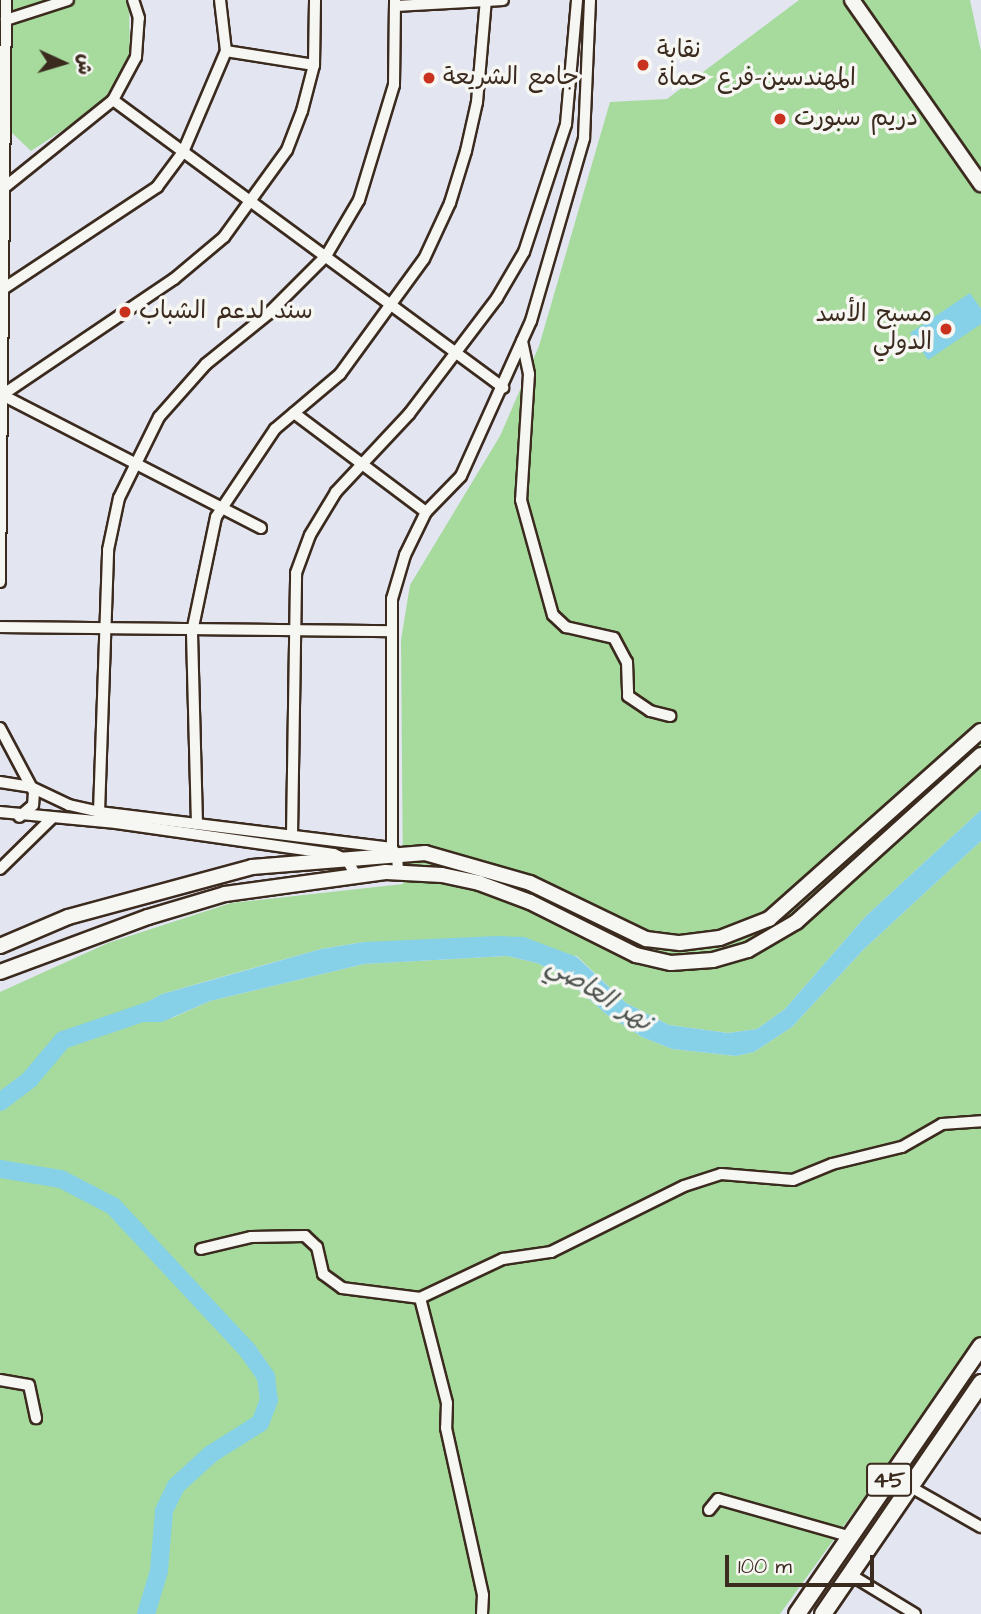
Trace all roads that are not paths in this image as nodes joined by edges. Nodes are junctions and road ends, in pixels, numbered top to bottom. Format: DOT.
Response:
graph roads {
  1 [pos="6,0"];
  2 [pos="68,0"];
  3 [pos="133,0"];
  4 [pos="220,0"];
  5 [pos="315,0"];
  6 [pos="486,0"];
  7 [pos="503,0"];
  8 [pos="577,0"];
  9 [pos="590,0"];
  10 [pos="852,0"];
  11 [pos="395,3"];
  12 [pos="6,19"];
  13 [pos="226,51"];
  14 [pos="314,65"];
  15 [pos="113,100"];
  16 [pos="183,152"];
  17 [pos="981,184"];
  18 [pos="2,190"];
  19 [pos="253,201"];
  20 [pos="326,256"];
  21 [pos="2,289"];
  22 [pos="390,304"];
  23 [pos="522,341"];
  24 [pos="454,352"];
  25 [pos="503,388"];
  26 [pos="2,395"];
  27 [pos="294,413"];
  28 [pos="362,465"];
  29 [pos="135,466"];
  30 [pos="221,510"];
  31 [pos="1,512"];
  32 [pos="426,512"];
  33 [pos="261,528"];
  34 [pos="0,582"];
  35 [pos="0,627"];
  36 [pos="104,629"];
  37 [pos="391,631"];
  38 [pos="192,632"];
  39 [pos="293,632"];
  40 [pos="670,716"];
  41 [pos="0,728"];
  42 [pos="981,731"];
  43 [pos="981,755"];
  44 [pos="0,782"];
  45 [pos="31,787"];
  46 [pos="0,812"];
  47 [pos="99,812"];
  48 [pos="19,817"];
  49 [pos="54,817"];
  50 [pos="197,824"];
  51 [pos="288,841"];
  52 [pos="395,852"];
  53 [pos="347,860"];
  54 [pos="282,862"];
  55 [pos="0,869"];
  56 [pos="398,872"];
  57 [pos="355,874"];
  58 [pos="0,946"];
  59 [pos="3,972"];
  60 [pos="981,1121"];
  61 [pos="201,1250"];
  62 [pos="421,1298"];
  63 [pos="981,1346"];
  64 [pos="0,1380"];
  65 [pos="981,1383"];
  66 [pos="36,1418"];
  67 [pos="909,1486"];
  68 [pos="709,1510"];
  69 [pos="981,1527"];
  70 [pos="850,1536"];
  71 [pos="851,1575"];
  72 [pos="482,1614"];
  73 [pos="797,1614"];
  74 [pos="823,1614"];
  75 [pos="915,1614"];
  1 -- 12 [label="street"];
  2 -- 12 [label="street"];
  3 -- 15 [label="street"];
  4 -- 13 [label="street"];
  5 -- 14 [label="street"];
  6 -- 7 [label="street"];
  6 -- 11 [label="street"];
  6 -- 22 [label="street"];
  8 -- 24 [label="street"];
  9 -- 23 [label="street"];
  10 -- 17 [label="main road"];
  11 -- 20 [label="street"];
  12 -- 18 [label="street"];
  13 -- 14 [label="street"];
  13 -- 16 [label="street"];
  14 -- 19 [label="street"];
  15 -- 16 [label="street"];
  15 -- 18 [label="street"];
  16 -- 19 [label="street"];
  16 -- 21 [label="street"];
  18 -- 21 [label="street"];
  19 -- 20 [label="street"];
  19 -- 26 [label="street"];
  20 -- 22 [label="street"];
  20 -- 29 [label="street"];
  21 -- 26 [label="street"];
  22 -- 24 [label="street"];
  22 -- 27 [label="street"];
  23 -- 25 [label="street"];
  23 -- 40 [label="street"];
  24 -- 25 [label="street"];
  24 -- 28 [label="street"];
  25 -- 32 [label="street"];
  26 -- 29 [label="street"];
  26 -- 31 [label="street"];
  27 -- 28 [label="street"];
  27 -- 30 [label="street"];
  28 -- 32 [label="street"];
  28 -- 39 [label="street"];
  29 -- 30 [label="street"];
  29 -- 36 [label="street"];
  30 -- 33 [label="street"];
  30 -- 38 [label="street"];
  31 -- 34 [label="street"];
  32 -- 37 [label="street"];
  35 -- 36 [label="street"];
  36 -- 38 [label="street"];
  36 -- 47 [label="street"];
  37 -- 39 [label="street"];
  37 -- 52 [label="street"];
  38 -- 39 [label="street"];
  38 -- 50 [label="street"];
  39 -- 51 [label="street"];
  41 -- 45 [label="street"];
  42 -- 52 [label="main road"];
  43 -- 56 [label="main road"];
  44 -- 45 [label="street"];
  45 -- 47 [label="street"];
  45 -- 48 [label="street"];
  46 -- 48 [label="street"];
  47 -- 50 [label="street"];
  48 -- 49 [label="street"];
  49 -- 51 [label="street"];
  49 -- 55 [label="street"];
  50 -- 51 [label="street"];
  51 -- 52 [label="street"];
  51 -- 53 [label="street"];
  51 -- 54 [label="main road"];
  52 -- 53 [label="main road"];
  52 -- 56 [label="street"];
  53 -- 54 [label="main road"];
  53 -- 57 [label="street"];
  54 -- 58 [label="main road"];
  56 -- 57 [label="main road"];
  57 -- 59 [label="main road"];
  60 -- 62 [label="street"];
  61 -- 62 [label="street"];
  62 -- 72 [label="street"];
  63 -- 70 [label="highway, 45"];
  64 -- 66 [label="street"];
  65 -- 67 [label="highway, 45"];
  67 -- 69 [label="street"];
  67 -- 71 [label="highway, 45"];
  68 -- 70 [label="street"];
  70 -- 73 [label="highway, 45"];
  71 -- 74 [label="highway, 45"];
  71 -- 75 [label="street"];
}
